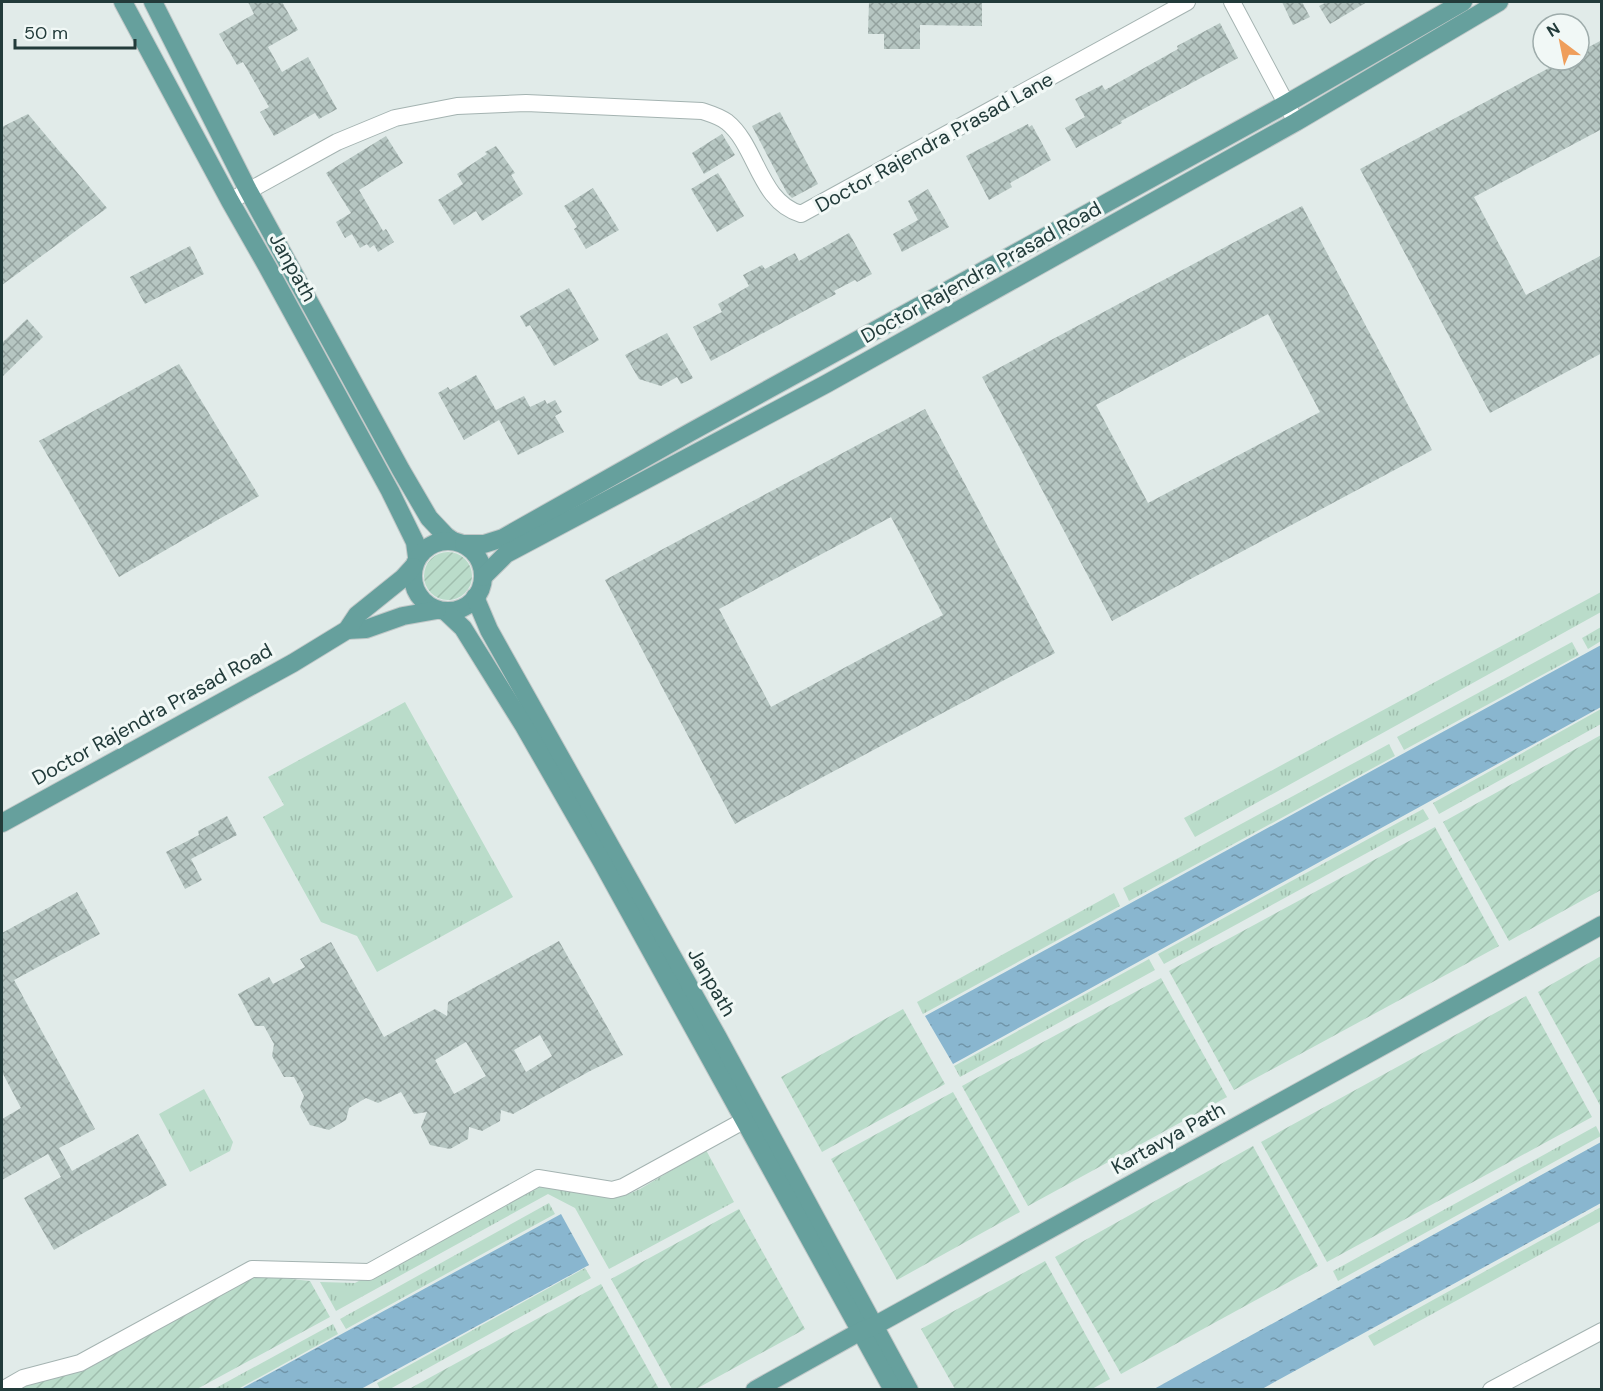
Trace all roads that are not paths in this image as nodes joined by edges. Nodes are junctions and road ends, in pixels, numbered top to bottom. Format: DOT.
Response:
graph roads {
  1 [pos="123,2"];
  2 [pos="153,2"];
  3 [pos="1187,2"];
  4 [pos="1232,2"];
  5 [pos="1463,2"];
  6 [pos="1499,2"];
  7 [pos="1286,104"];
  8 [pos="1296,122"];
  9 [pos="248,190"];
  10 [pos="230,201"];
  11 [pos="459,542"];
  12 [pos="415,562"];
  13 [pos="483,577"];
  14 [pos="475,597"];
  15 [pos="441,610"];
  16 [pos="347,630"];
  17 [pos="2,823"];
  18 [pos="1602,925"];
  19 [pos="745,1120"];
  20 [pos="868,1329"];
  21 [pos="1602,1331"];
  22 [pos="2,1389"];
  23 [pos="755,1389"];
  24 [pos="893,1389"];
  25 [pos="909,1389"];
  26 [pos="1491,1389"];
  1 -- 10 [label="main road, Janpath"];
  2 -- 9 [label="main road, Janpath"];
  3 -- 9 [label="street, Doctor Rajendra Prasad Lane"];
  4 -- 7 [label="street"];
  5 -- 7 [label="main road, Doctor Rajendra Prasad Road"];
  6 -- 8 [label="main road, Doctor Rajendra Prasad Road"];
  7 -- 8 [label="street"];
  7 -- 11 [label="main road, Doctor Rajendra Prasad Road"];
  8 -- 13 [label="main road, Doctor Rajendra Prasad Road"];
  9 -- 10 [label="street, Doctor Rajendra Prasad Lane"];
  9 -- 11 [label="main road, Janpath"];
  10 -- 12 [label="main road, Janpath"];
  11 -- 12 [label="main road"];
  11 -- 13 [label="main road"];
  12 -- 15 [label="main road"];
  12 -- 16 [label="main road"];
  13 -- 14 [label="main road"];
  14 -- 15 [label="main road"];
  14 -- 20 [label="main road, Janpath"];
  15 -- 16 [label="main road"];
  15 -- 19 [label="main road, Janpath"];
  16 -- 17 [label="main road, Doctor Rajendra Prasad Road"];
  18 -- 20 [label="main road, Kartavya Path"];
  19 -- 20 [label="main road, Janpath"];
  19 -- 22 [label="street"];
  20 -- 23 [label="main road, Kartavya Path"];
  20 -- 24 [label="main road, Janpath"];
  20 -- 25 [label="main road, Janpath"];
  21 -- 26 [label="street"];
}
